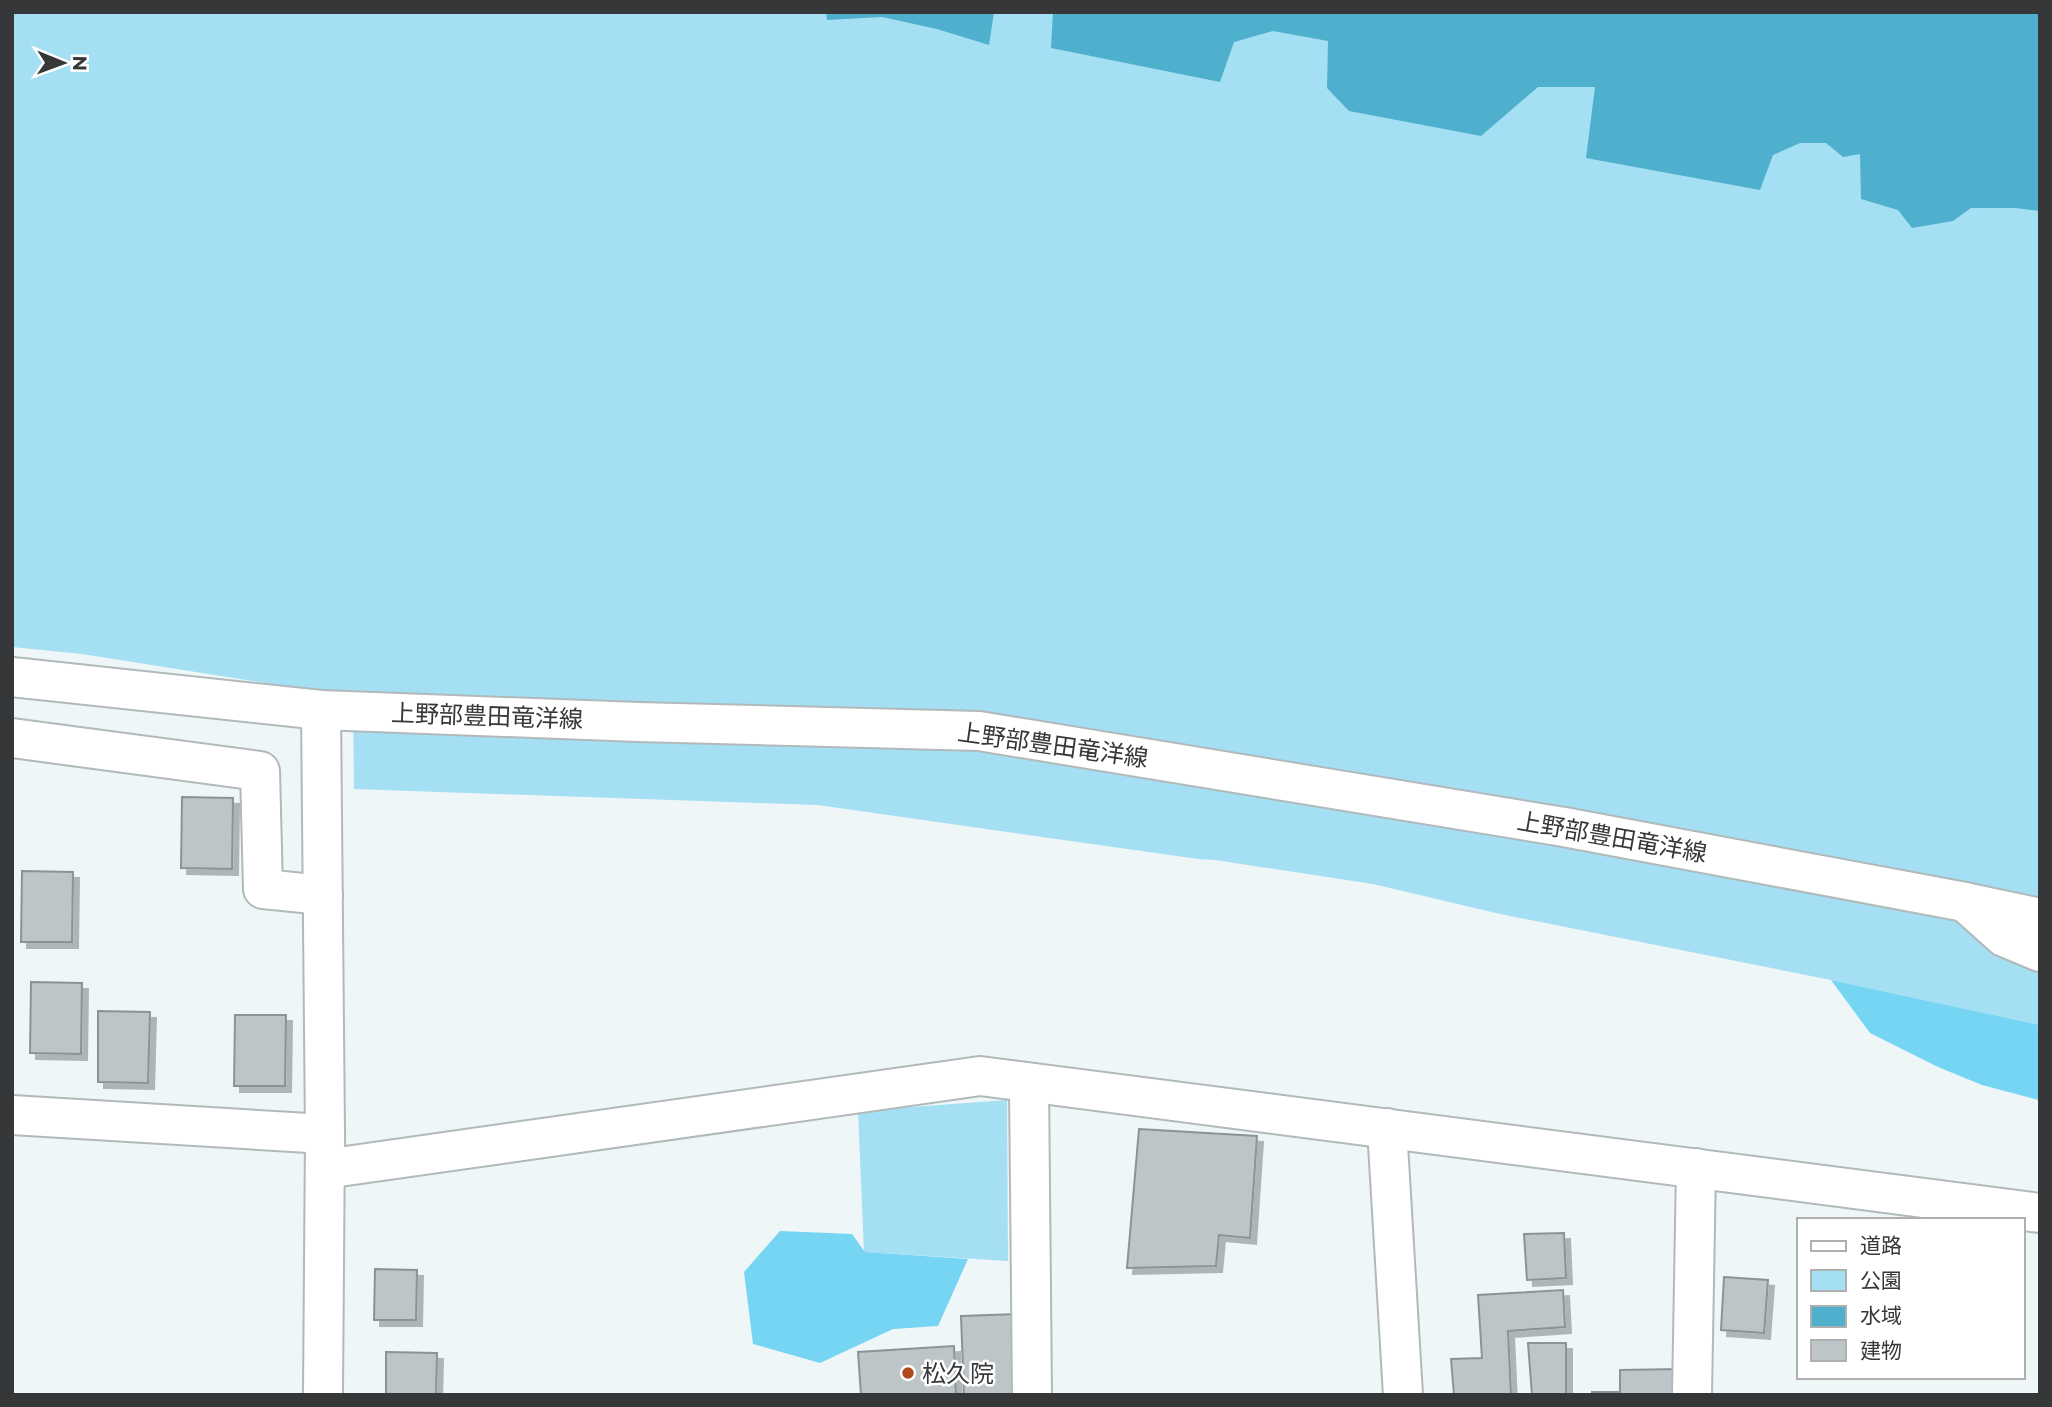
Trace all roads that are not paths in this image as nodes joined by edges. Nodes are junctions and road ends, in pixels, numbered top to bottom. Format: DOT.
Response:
graph roads {
  1 [pos="12,677"];
  2 [pos="321,710"];
  3 [pos="12,738"];
  4 [pos="323,895"];
  5 [pos="1965,902"];
  6 [pos="2040,918"];
  7 [pos="2040,952"];
  8 [pos="1029,1083"];
  9 [pos="12,1115"];
  10 [pos="1387,1128"];
  11 [pos="325,1151"];
  12 [pos="1696,1168"];
  13 [pos="2040,1213"];
  14 [pos="323,1395"];
  15 [pos="1032,1395"];
  16 [pos="1403,1395"];
  17 [pos="1692,1395"];
  1 -- 2 [label="street, 上野部豊田竜洋線"];
  2 -- 4 [label="street"];
  2 -- 5 [label="street, 上野部豊田竜洋線"];
  3 -- 4 [label="street"];
  4 -- 11 [label="street"];
  5 -- 6 [label="street, 上野部豊田竜洋線"];
  5 -- 7 [label="street"];
  8 -- 10 [label="street"];
  8 -- 11 [label="street"];
  8 -- 15 [label="street"];
  9 -- 11 [label="street"];
  10 -- 12 [label="street"];
  10 -- 16 [label="street"];
  11 -- 14 [label="street"];
  12 -- 13 [label="street"];
  12 -- 17 [label="street"];
}
